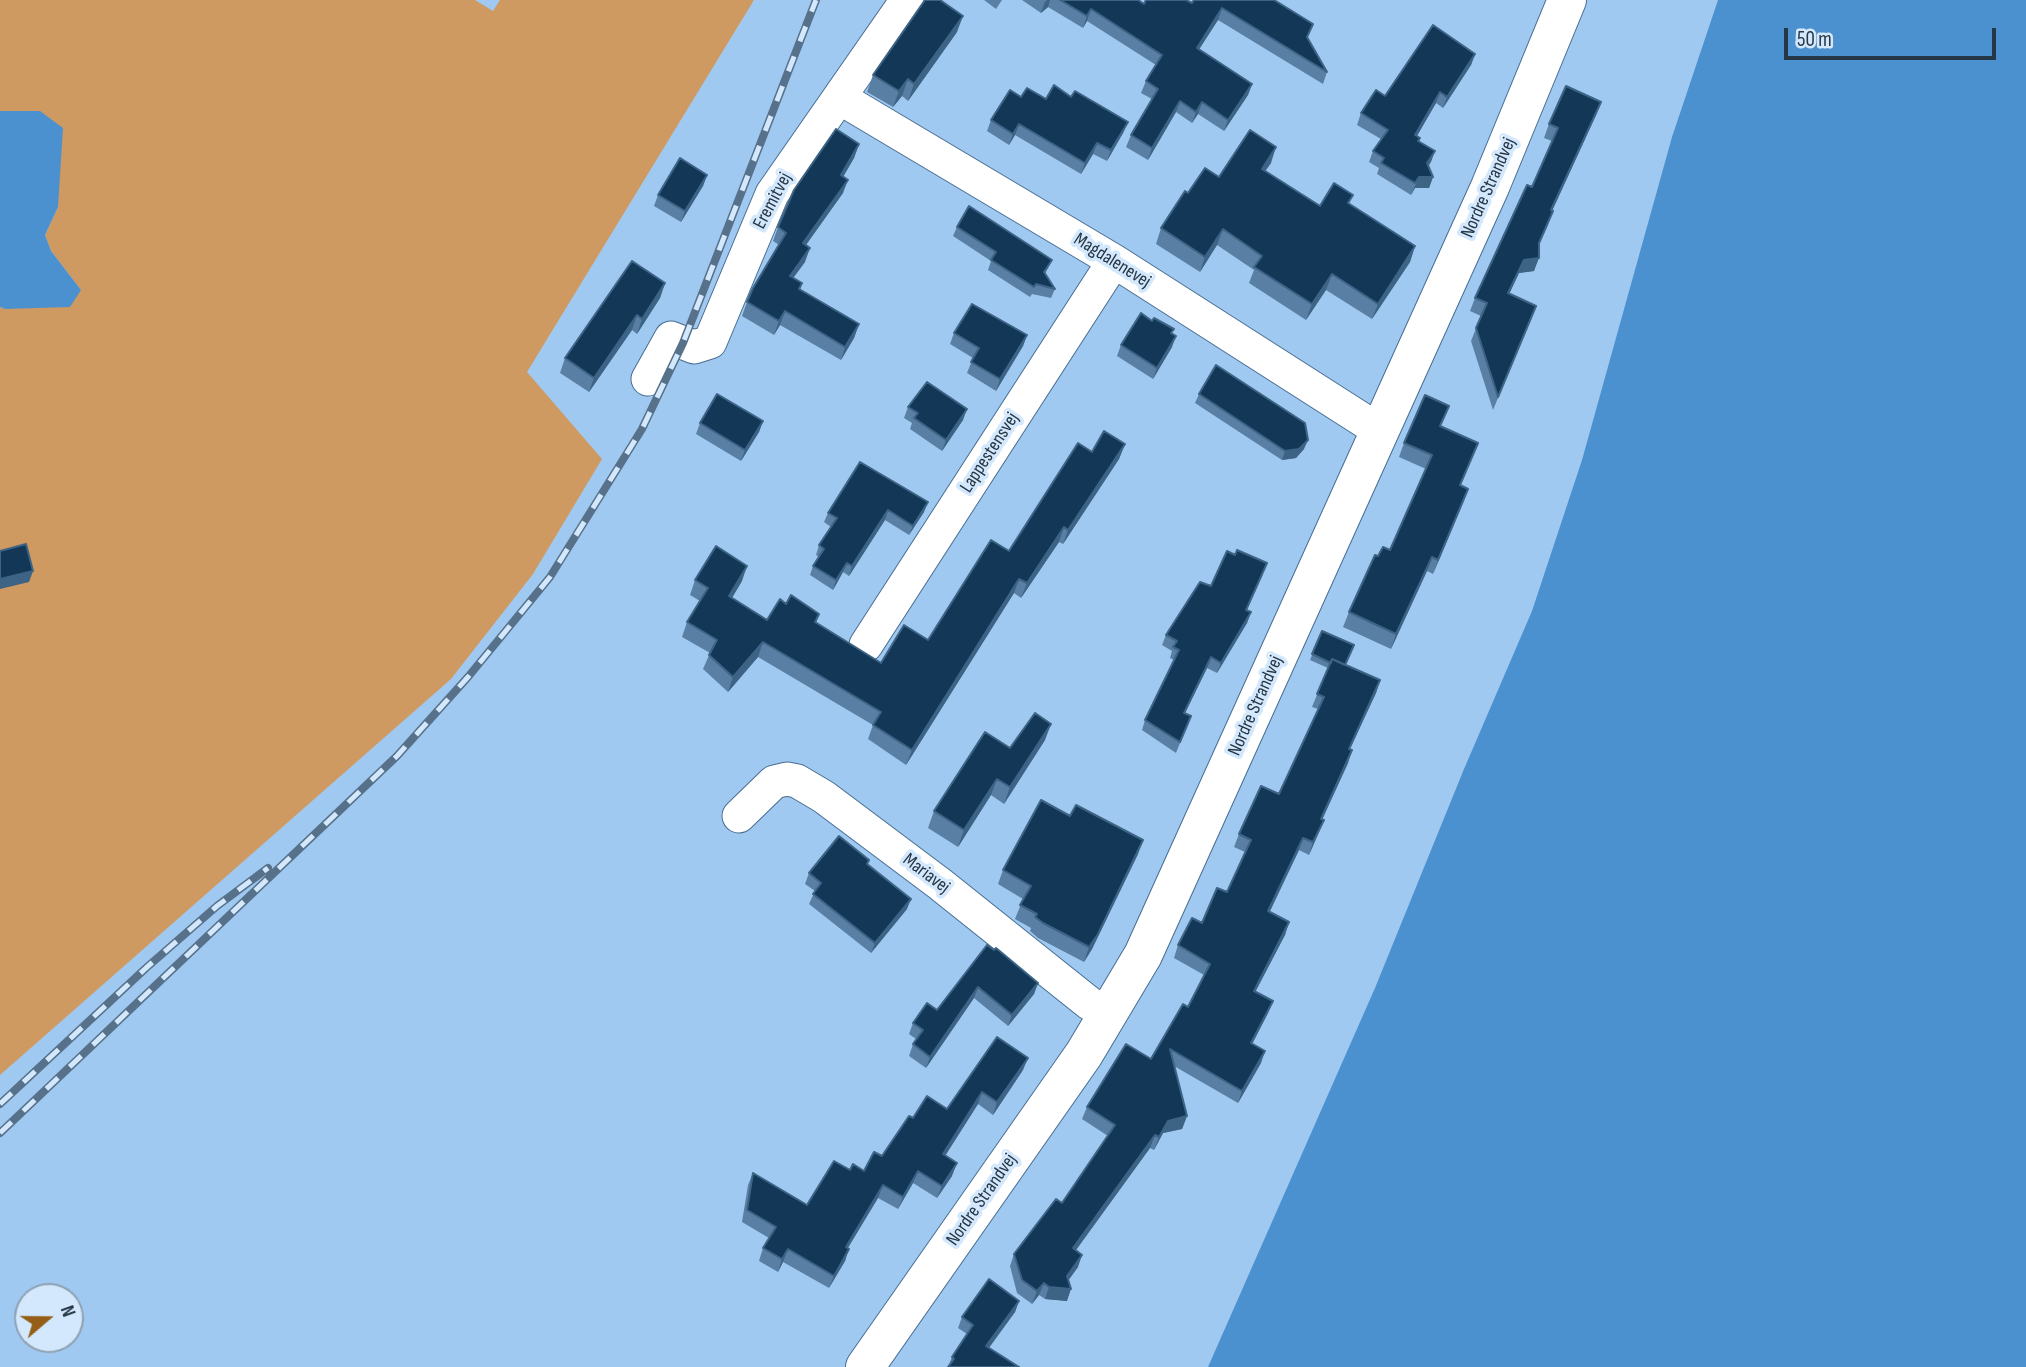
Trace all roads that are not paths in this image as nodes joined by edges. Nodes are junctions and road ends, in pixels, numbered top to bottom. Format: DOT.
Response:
graph roads {
  1 [pos="907,0"];
  2 [pos="1567,0"];
  3 [pos="840,98"];
  4 [pos="1114,261"];
  5 [pos="648,379"];
  6 [pos="1380,431"];
  7 [pos="866,645"];
  8 [pos="739,816"];
  9 [pos="1109,1015"];
  10 [pos="865,1367"];
  1 -- 3 [label="street, Eremitvej"];
  2 -- 6 [label="main road, Nordre Strandvej"];
  3 -- 4 [label="street, Magdalenevej"];
  3 -- 5 [label="street, Eremitvej"];
  4 -- 6 [label="street, Magdalenevej"];
  4 -- 7 [label="street, Lappestensvej"];
  6 -- 9 [label="main road, Nordre Strandvej"];
  8 -- 9 [label="street, Mariavej"];
  9 -- 10 [label="main road, Nordre Strandvej"];
}
